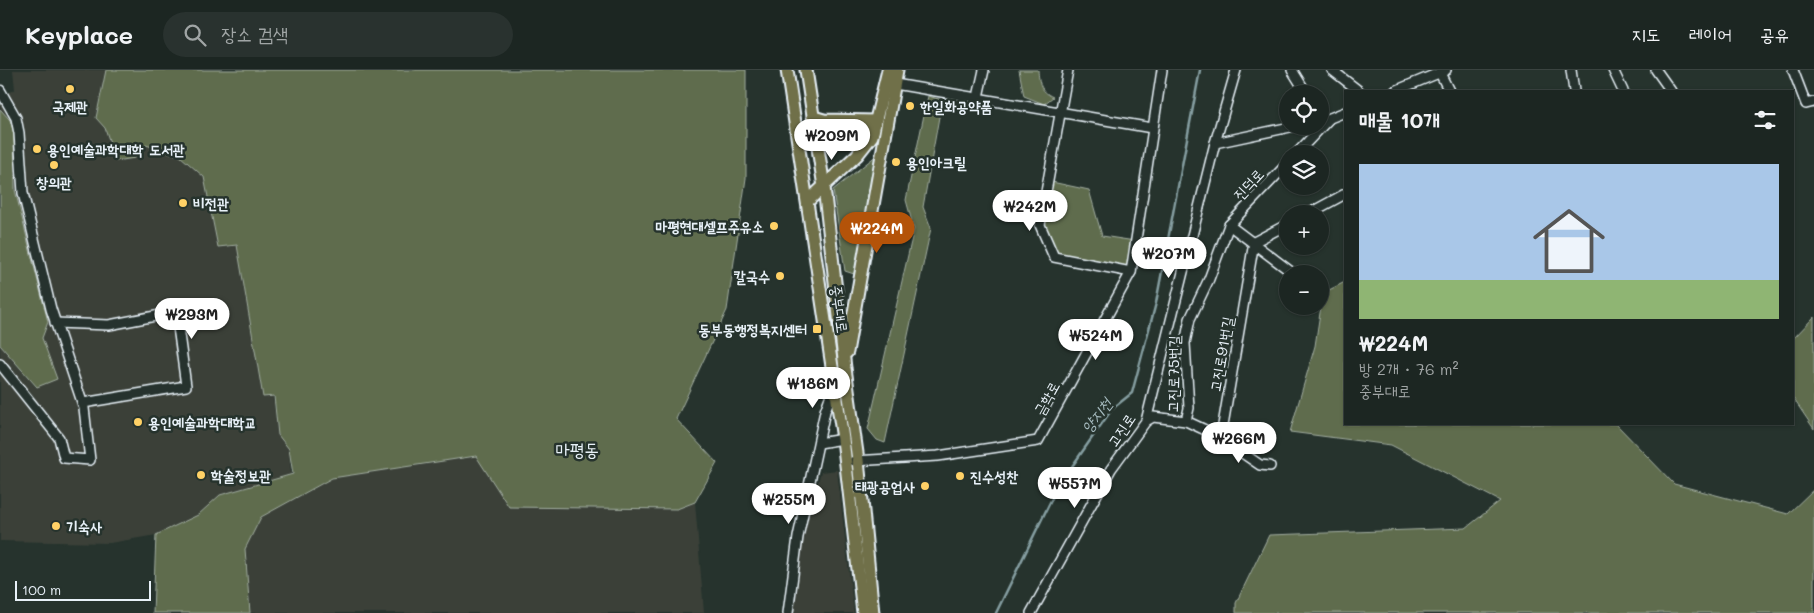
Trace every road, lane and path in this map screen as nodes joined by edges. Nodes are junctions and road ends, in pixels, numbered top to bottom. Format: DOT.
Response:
graph roads {
  1 [pos="788,70"];
  2 [pos="806,70"];
  3 [pos="888,70"];
  4 [pos="897,70"];
  5 [pos="984,70"];
  6 [pos="1068,70"];
  7 [pos="1162,70"];
  8 [pos="1236,70"];
  9 [pos="1292,70"];
  10 [pos="1332,70"];
  11 [pos="1571,70"];
  12 [pos="1613,70"];
  13 [pos="1656,70"];
  14 [pos="1792,70"];
  15 [pos="1443,71"];
  16 [pos="1427,78"];
  17 [pos="894,84"];
  18 [pos="1301,85"];
  19 [pos="0,90"];
  20 [pos="1357,90"];
  21 [pos="1397,90"];
  22 [pos="1417,90"];
  23 [pos="1449,90"];
  24 [pos="1574,90"];
  25 [pos="1623,90"];
  26 [pos="1670,90"];
  27 [pos="978,97"];
  28 [pos="1810,103"];
  29 [pos="1344,112"];
  30 [pos="1059,113"];
  31 [pos="813,116"];
  32 [pos="1329,117"];
  33 [pos="875,126"];
  34 [pos="1152,128"];
  35 [pos="1279,129"];
  36 [pos="1311,135"];
  37 [pos="1215,143"];
  38 [pos="1303,145"];
  39 [pos="1279,172"];
  40 [pos="824,187"];
  41 [pos="1344,195"];
  42 [pos="808,201"];
  43 [pos="1325,205"];
  44 [pos="1229,225"];
  45 [pos="1279,229"];
  46 [pos="1254,242"];
  47 [pos="1283,265"];
  48 [pos="1131,272"];
  49 [pos="55,323"];
  50 [pos="0,364"];
  51 [pos="845,368"];
  52 [pos="835,383"];
  53 [pos="83,403"];
  54 [pos="1146,421"];
  55 [pos="1186,421"];
  56 [pos="1216,435"];
  57 [pos="843,439"];
  58 [pos="819,443"];
  59 [pos="858,460"];
  60 [pos="846,462"];
  61 [pos="1270,466"];
  62 [pos="788,613"];
  63 [pos="863,613"];
  64 [pos="873,613"];
  65 [pos="1031,613"];
  1 -- 42 [label="main road, 중부대로"];
  2 -- 31 [label="main road, 중부대로"];
  3 -- 33 [label="main road"];
  4 -- 17 [label="main road"];
  5 -- 27 [label="street"];
  6 -- 30 [label="street"];
  7 -- 34 [label="street, 금학로"];
  8 -- 37 [label="street, 고진로"];
  9 -- 18 [label="street"];
  10 -- 20 [label="street"];
  11 -- 24 [label="street"];
  12 -- 25 [label="street"];
  13 -- 26 [label="street"];
  14 -- 28 [label="street"];
  15 -- 16 [label="street"];
  15 -- 23 [label="street"];
  16 -- 21 [label="street"];
  16 -- 22 [label="street"];
  17 -- 27 [label="street"];
  17 -- 51 [label="main road"];
  19 -- 49 [label="street"];
  27 -- 30 [label="street"];
  29 -- 32 [label="street"];
  30 -- 34 [label="street"];
  30 -- 48 [label="street"];
  31 -- 33 [label="main road"];
  31 -- 40 [label="main road, 중부대로"];
  33 -- 40 [label="main road"];
  34 -- 48 [label="street, 금학로"];
  35 -- 37 [label="street"];
  36 -- 38 [label="street"];
  37 -- 54 [label="street, 고진로"];
  39 -- 44 [label="street, 진덕로"];
  40 -- 42 [label="main road"];
  40 -- 51 [label="main road, 중부대로"];
  41 -- 43 [label="street"];
  42 -- 52 [label="main road, 중부대로"];
  44 -- 46 [label="street"];
  44 -- 55 [label="street, 고진로75번길"];
  45 -- 46 [label="street"];
  46 -- 47 [label="street"];
  46 -- 56 [label="street, 고진로91번길"];
  48 -- 59 [label="street, 금학로"];
  49 -- 53 [label="street"];
  49 -- 53 [label="street"];
  50 -- 53 [label="street"];
  51 -- 59 [label="main road, 중부대로"];
  52 -- 57 [label="main road, 중부대로"];
  52 -- 58 [label="street"];
  54 -- 55 [label="street, 고진로75번길"];
  54 -- 65 [label="street, 고진로"];
  55 -- 56 [label="street"];
  56 -- 61 [label="street"];
  57 -- 58 [label="street"];
  57 -- 60 [label="main road, 중부대로"];
  58 -- 62 [label="street"];
  59 -- 60 [label="street, 금학로"];
  59 -- 64 [label="main road, 중부대로"];
  60 -- 63 [label="main road, 중부대로"];
}
